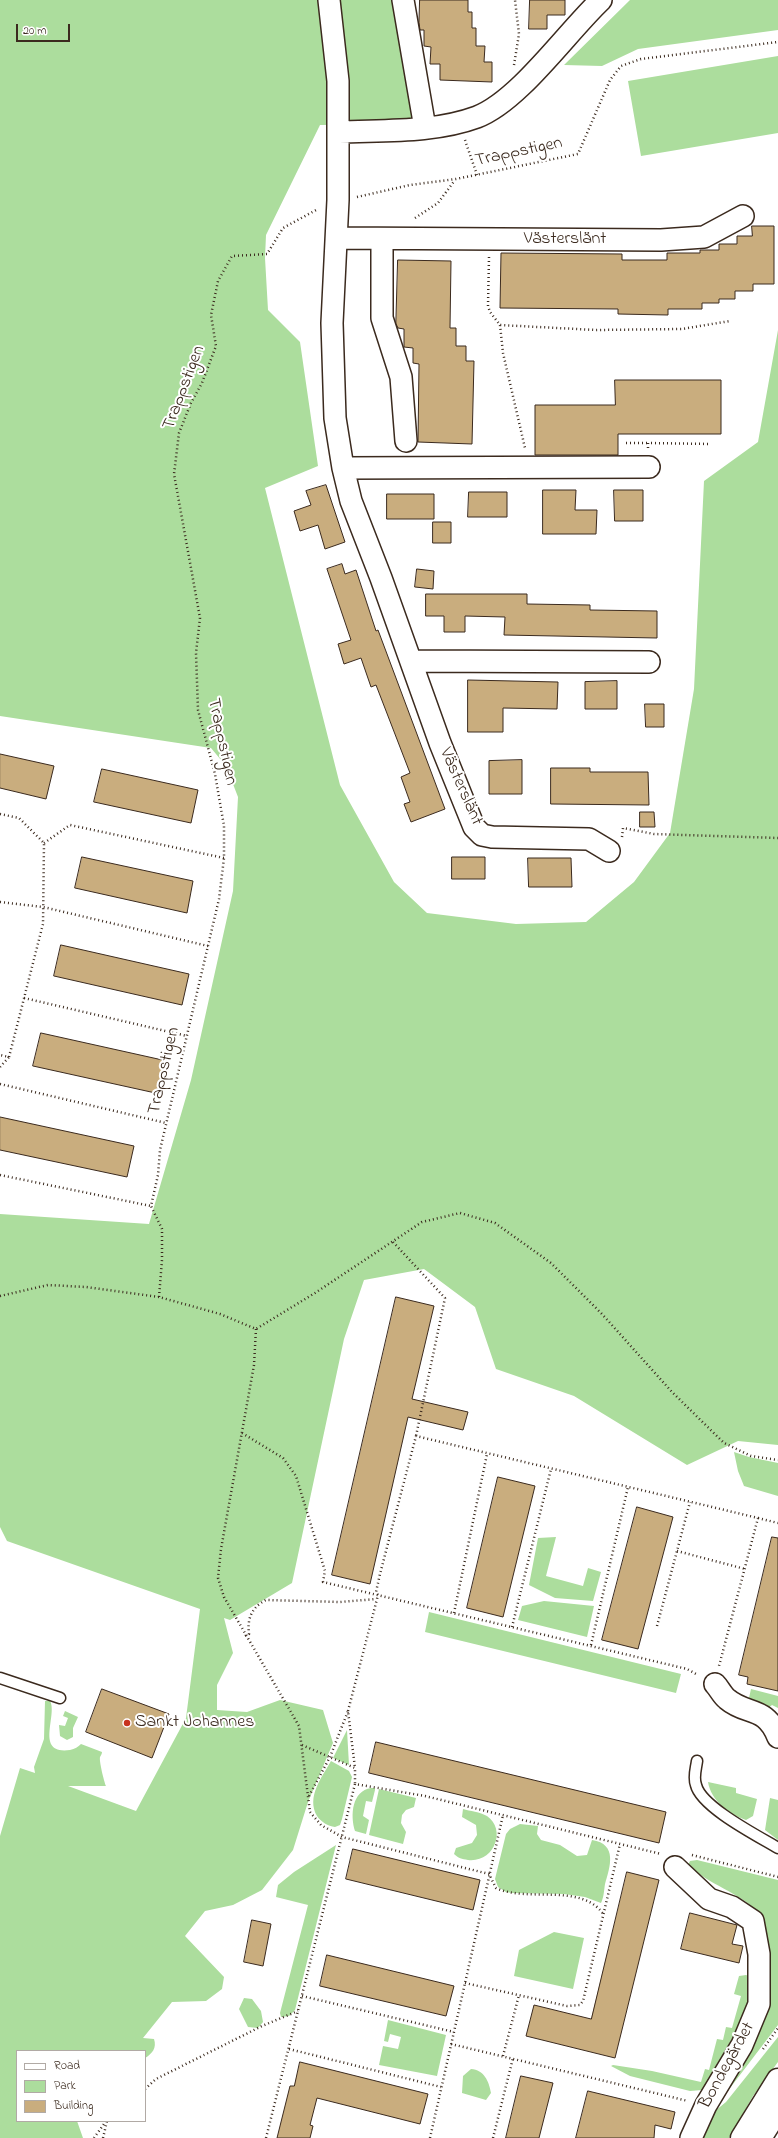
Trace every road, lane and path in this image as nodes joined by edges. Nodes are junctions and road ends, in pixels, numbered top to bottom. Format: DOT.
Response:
graph roads {
  1 [pos="329,0"];
  2 [pos="403,0"];
  3 [pos="516,0"];
  4 [pos="601,0"];
  5 [pos="778,42"];
  6 [pos="508,97"];
  7 [pos="459,122"];
  8 [pos="425,128"];
  9 [pos="339,132"];
  10 [pos="477,175"];
  11 [pos="456,179"];
  12 [pos="353,198"];
  13 [pos="319,208"];
  14 [pos="742,216"];
  15 [pos="337,238"];
  16 [pos="389,239"];
  17 [pos="489,254"];
  18 [pos="730,321"];
  19 [pos="500,325"];
  20 [pos="406,441"];
  21 [pos="626,443"];
  22 [pos="648,443"];
  23 [pos="711,444"];
  24 [pos="528,467"];
  25 [pos="649,467"];
  26 [pos="343,468"];
  27 [pos="411,662"];
  28 [pos="649,662"];
  29 [pos="0,814"];
  30 [pos="624,828"];
  31 [pos="778,838"];
  32 [pos="44,843"];
  33 [pos="609,851"];
  34 [pos="224,858"];
  35 [pos="0,902"];
  36 [pos="43,907"];
  37 [pos="208,946"];
  38 [pos="24,998"];
  39 [pos="186,1036"];
  40 [pos="0,1055"];
  41 [pos="9,1057"];
  42 [pos="0,1067"];
  43 [pos="0,1084"];
  44 [pos="166,1122"];
  45 [pos="0,1175"];
  46 [pos="151,1206"];
  47 [pos="393,1242"];
  48 [pos="0,1296"];
  49 [pos="159,1297"];
  50 [pos="256,1329"];
  51 [pos="242,1433"];
  52 [pos="416,1436"];
  53 [pos="487,1454"];
  54 [pos="778,1460"];
  55 [pos="551,1469"];
  56 [pos="628,1487"];
  57 [pos="690,1502"];
  58 [pos="758,1518"];
  59 [pos="778,1522"];
  60 [pos="677,1551"];
  61 [pos="745,1569"];
  62 [pos="378,1595"];
  63 [pos="376,1599"];
  64 [pos="454,1613"];
  65 [pos="657,1626"];
  66 [pos="512,1627"];
  67 [pos="246,1636"];
  68 [pos="591,1645"];
  69 [pos="0,1678"];
  70 [pos="715,1684"];
  71 [pos="60,1698"];
  72 [pos="348,1711"];
  73 [pos="778,1737"];
  74 [pos="302,1745"];
  75 [pos="330,1757"];
  76 [pos="697,1761"];
  77 [pos="355,1768"];
  78 [pos="355,1784"];
  79 [pos="308,1796"];
  80 [pos="503,1816"];
  81 [pos="342,1837"];
  82 [pos="620,1844"];
  83 [pos="778,1848"];
  84 [pos="673,1857"];
  85 [pos="489,1874"];
  86 [pos="778,1877"];
  87 [pos="604,1915"];
  88 [pos="465,1983"];
  89 [pos="518,1995"];
  90 [pos="302,1996"];
  91 [pos="299,2011"];
  92 [pos="454,2032"];
  93 [pos="452,2044"];
  94 [pos="289,2049"];
  95 [pos="503,2056"];
  96 [pos="513,2058"];
  97 [pos="778,2080"];
  98 [pos="441,2087"];
  99 [pos="146,2088"];
  100 [pos="706,2105"];
  101 [pos="778,2110"];
  102 [pos="105,2122"];
  103 [pos="106,2122"];
  104 [pos="94,2138"];
  105 [pos="103,2138"];
  106 [pos="266,2138"];
  107 [pos="430,2138"];
  108 [pos="493,2138"];
  109 [pos="691,2138"];
  110 [pos="742,2138"];
  111 [pos="760,2138"];
  1 -- 9 [label="street, Västerslänt"];
  2 -- 8 [label="street"];
  3 -- 6 [label="path"];
  4 -- 6 [label="street"];
  5 -- 10 [label="path, Trappstigen"];
  6 -- 7 [label="street"];
  7 -- 8 [label="street"];
  7 -- 10 [label="path"];
  8 -- 9 [label="street"];
  9 -- 15 [label="street, Västerslänt"];
  10 -- 11 [label="path, Trappstigen"];
  11 -- 12 [label="path, Trappstigen"];
  11 -- 16 [label="path"];
  13 -- 34 [label="path, Trappstigen"];
  14 -- 16 [label="street, Västerslänt"];
  15 -- 16 [label="street, Västerslänt"];
  15 -- 26 [label="street, Västerslänt"];
  16 -- 20 [label="street"];
  17 -- 19 [label="path"];
  18 -- 19 [label="path"];
  19 -- 24 [label="path"];
  21 -- 22 [label="path"];
  22 -- 23 [label="path"];
  22 -- 25 [label="path"];
  24 -- 25 [label="street"];
  24 -- 26 [label="street"];
  26 -- 27 [label="street, Västerslänt"];
  27 -- 28 [label="street"];
  27 -- 33 [label="street, Västerslänt"];
  29 -- 32 [label="path"];
  30 -- 31 [label="path"];
  32 -- 34 [label="path"];
  32 -- 36 [label="path"];
  34 -- 37 [label="path, Trappstigen"];
  35 -- 36 [label="path"];
  36 -- 37 [label="path"];
  36 -- 38 [label="path"];
  37 -- 39 [label="path, Trappstigen"];
  38 -- 39 [label="path"];
  38 -- 41 [label="path"];
  39 -- 44 [label="path, Trappstigen"];
  40 -- 41 [label="path"];
  41 -- 42 [label="path"];
  43 -- 44 [label="path"];
  44 -- 46 [label="path, Trappstigen"];
  45 -- 46 [label="path"];
  46 -- 49 [label="path"];
  47 -- 50 [label="path"];
  47 -- 52 [label="path"];
  47 -- 54 [label="path"];
  48 -- 49 [label="path"];
  49 -- 50 [label="path"];
  50 -- 51 [label="path"];
  51 -- 62 [label="path"];
  51 -- 67 [label="path"];
  52 -- 53 [label="path"];
  52 -- 62 [label="path"];
  53 -- 55 [label="path"];
  53 -- 64 [label="path"];
  55 -- 56 [label="path"];
  55 -- 66 [label="path"];
  56 -- 57 [label="path"];
  56 -- 68 [label="path"];
  57 -- 58 [label="path"];
  57 -- 60 [label="path"];
  58 -- 59 [label="path"];
  58 -- 61 [label="path"];
  60 -- 61 [label="path"];
  60 -- 65 [label="path"];
  61 -- 70 [label="path"];
  62 -- 63 [label="path"];
  62 -- 64 [label="path"];
  63 -- 67 [label="path"];
  63 -- 72 [label="path"];
  64 -- 66 [label="path"];
  66 -- 68 [label="path"];
  67 -- 74 [label="path"];
  68 -- 70 [label="path"];
  69 -- 71 [label="lane"];
  70 -- 73 [label="street"];
  72 -- 75 [label="path"];
  72 -- 77 [label="path"];
  74 -- 75 [label="path"];
  74 -- 79 [label="path"];
  75 -- 77 [label="path"];
  75 -- 79 [label="path"];
  76 -- 83 [label="lane"];
  77 -- 78 [label="path"];
  78 -- 80 [label="path"];
  78 -- 81 [label="path"];
  79 -- 81 [label="path"];
  80 -- 82 [label="path"];
  80 -- 85 [label="path"];
  81 -- 85 [label="path"];
  81 -- 90 [label="path"];
  82 -- 84 [label="path"];
  82 -- 87 [label="path"];
  84 -- 86 [label="path"];
  84 -- 100 [label="street, Bondegärdet"];
  85 -- 87 [label="path"];
  85 -- 88 [label="path"];
  87 -- 89 [label="path"];
  88 -- 89 [label="path"];
  88 -- 92 [label="path"];
  89 -- 95 [label="path"];
  90 -- 91 [label="path"];
  90 -- 92 [label="path"];
  91 -- 94 [label="path"];
  91 -- 99 [label="path"];
  92 -- 93 [label="path"];
  93 -- 95 [label="path"];
  93 -- 98 [label="path"];
  94 -- 98 [label="path"];
  94 -- 106 [label="path"];
  95 -- 96 [label="path"];
  96 -- 100 [label="path"];
  96 -- 108 [label="path"];
  97 -- 110 [label="main road"];
  98 -- 107 [label="path"];
  100 -- 109 [label="street, Bondegärdet"];
  101 -- 111 [label="main road"];
  102 -- 104 [label="path"];
  103 -- 105 [label="path"];
}
